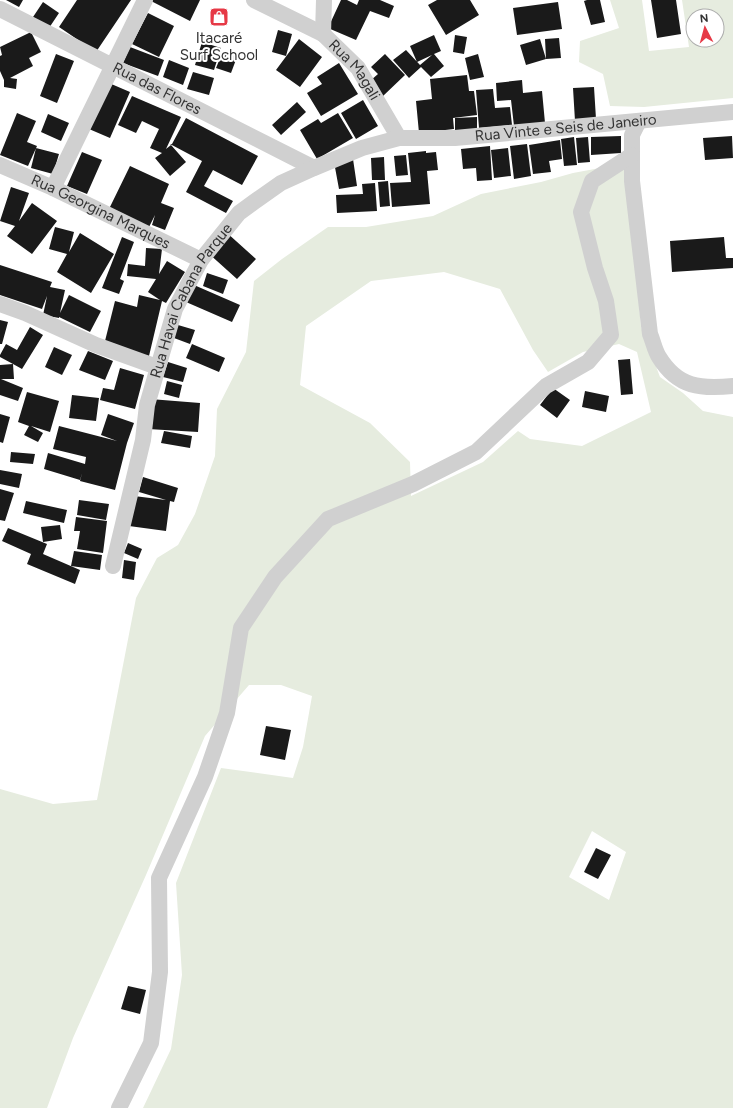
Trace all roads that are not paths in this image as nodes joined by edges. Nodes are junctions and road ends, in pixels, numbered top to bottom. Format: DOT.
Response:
graph roads {
  1 [pos="145,0"];
  2 [pos="254,0"];
  3 [pos="324,0"];
  4 [pos="0,9"];
  5 [pos="323,34"];
  6 [pos="113,66"];
  7 [pos="733,112"];
  8 [pos="639,121"];
  9 [pos="399,138"];
  10 [pos="632,155"];
  11 [pos="0,165"];
  12 [pos="314,168"];
  13 [pos="53,188"];
  14 [pos="201,260"];
  15 [pos="0,304"];
  16 [pos="157,367"];
  17 [pos="733,386"];
  18 [pos="113,566"];
  19 [pos="118,1108"];
  1 -- 6 [label="street"];
  2 -- 5 [label="street"];
  3 -- 5 [label="street, Rua Magali"];
  4 -- 6 [label="street, Rua das Flores"];
  5 -- 9 [label="street, Rua Magali"];
  6 -- 12 [label="street, Rua das Flores"];
  6 -- 13 [label="street"];
  7 -- 8 [label="street, Rua Vinte e Seis de Janeiro"];
  8 -- 9 [label="street, Rua Vinte e Seis de Janeiro"];
  8 -- 10 [label="street"];
  9 -- 12 [label="street, Rua Havai Cabana Parque"];
  10 -- 17 [label="street"];
  10 -- 19 [label="street"];
  11 -- 13 [label="street, Rua Georgina Marques"];
  12 -- 14 [label="street, Rua Havai Cabana Parque"];
  13 -- 14 [label="street, Rua Georgina Marques"];
  14 -- 16 [label="street, Rua Havai Cabana Parque"];
  15 -- 16 [label="street"];
  16 -- 18 [label="street, Rua Havai Cabana Parque"];
}
